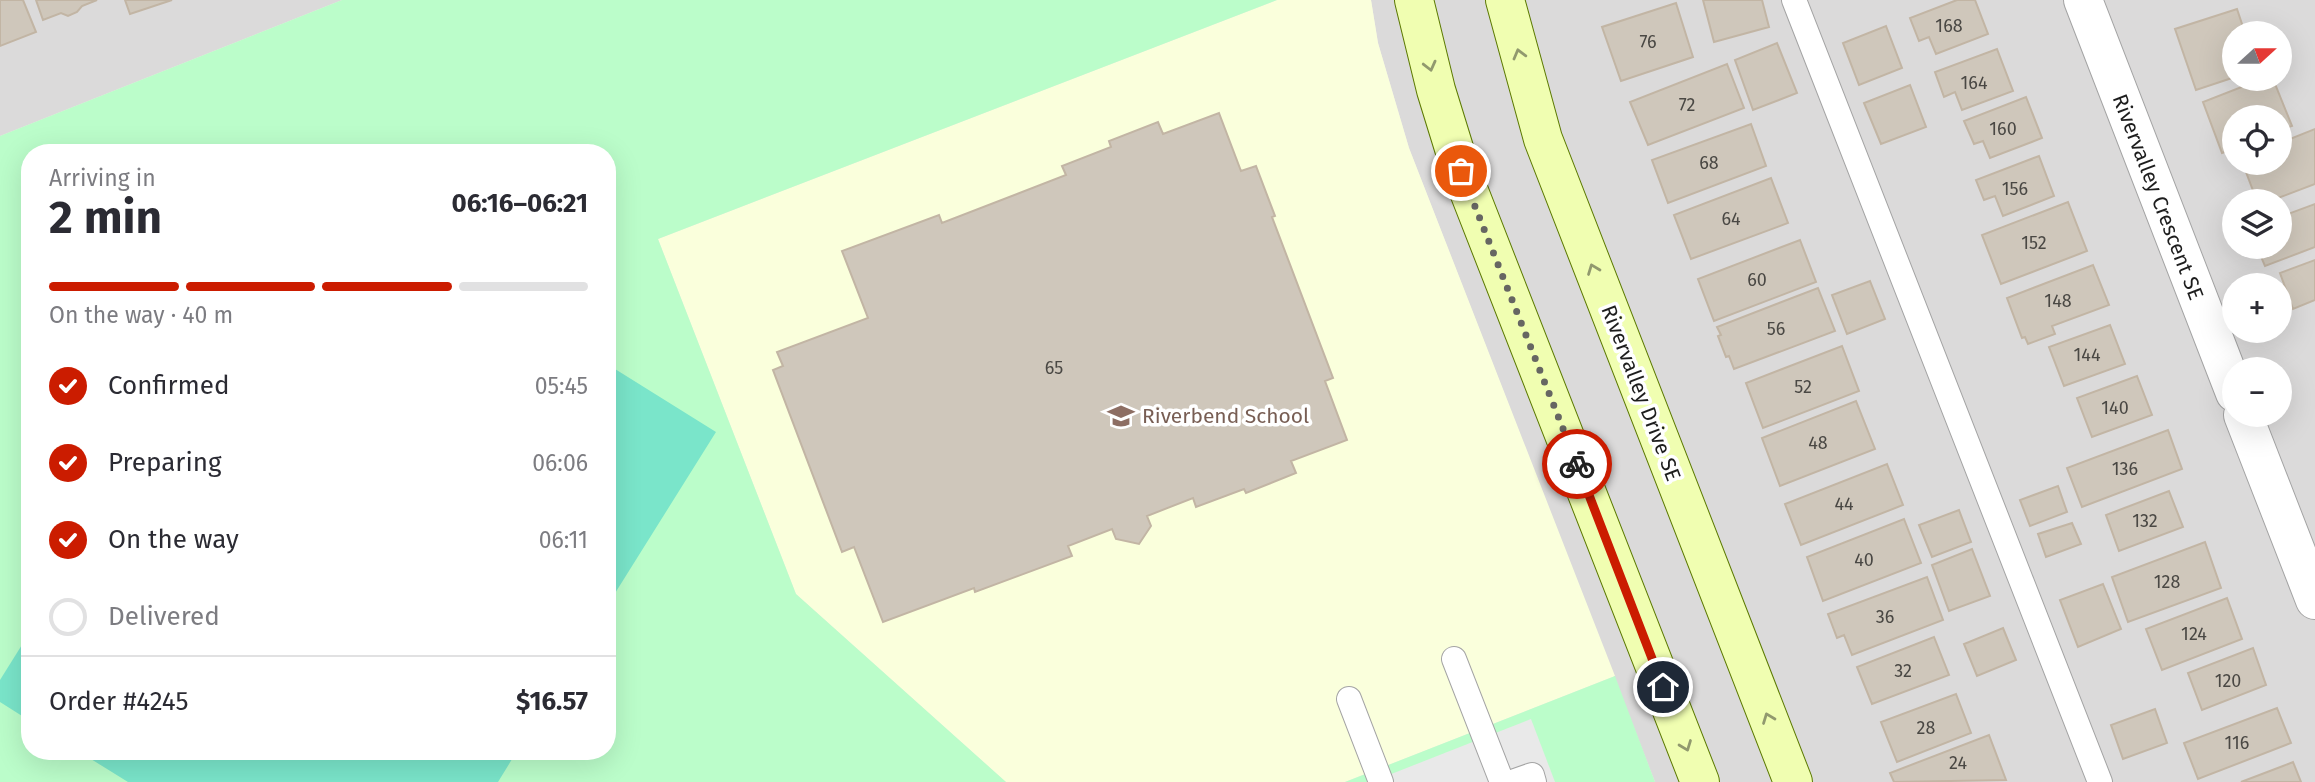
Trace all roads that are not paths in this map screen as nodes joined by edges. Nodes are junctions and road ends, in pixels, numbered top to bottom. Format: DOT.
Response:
graph roads {
  1 [pos="1413,0"];
  2 [pos="1505,0"];
  3 [pos="1794,0"];
  4 [pos="2083,0"];
  5 [pos="2222,359"];
  6 [pos="2248,427"];
  7 [pos="2315,600"];
  8 [pos="1454,659"];
  9 [pos="1349,699"];
  10 [pos="1381,782"];
  11 [pos="1502,782"];
  12 [pos="1512,782"];
  13 [pos="1534,782"];
  14 [pos="1700,782"];
  15 [pos="1793,782"];
  16 [pos="2099,782"];
  1 -- 14 [label="street, one-way"];
  15 -- 2 [label="street, Rivervalley Drive SE, one-way"];
  3 -- 16 [label="lane"];
  4 -- 5 [label="street, Rivervalley Crescent SE"];
  6 -- 7 [label="street"];
  8 -- 11 [label="lane"];
  9 -- 10 [label="lane"];
  12 -- 13 [label="lane"];
}
